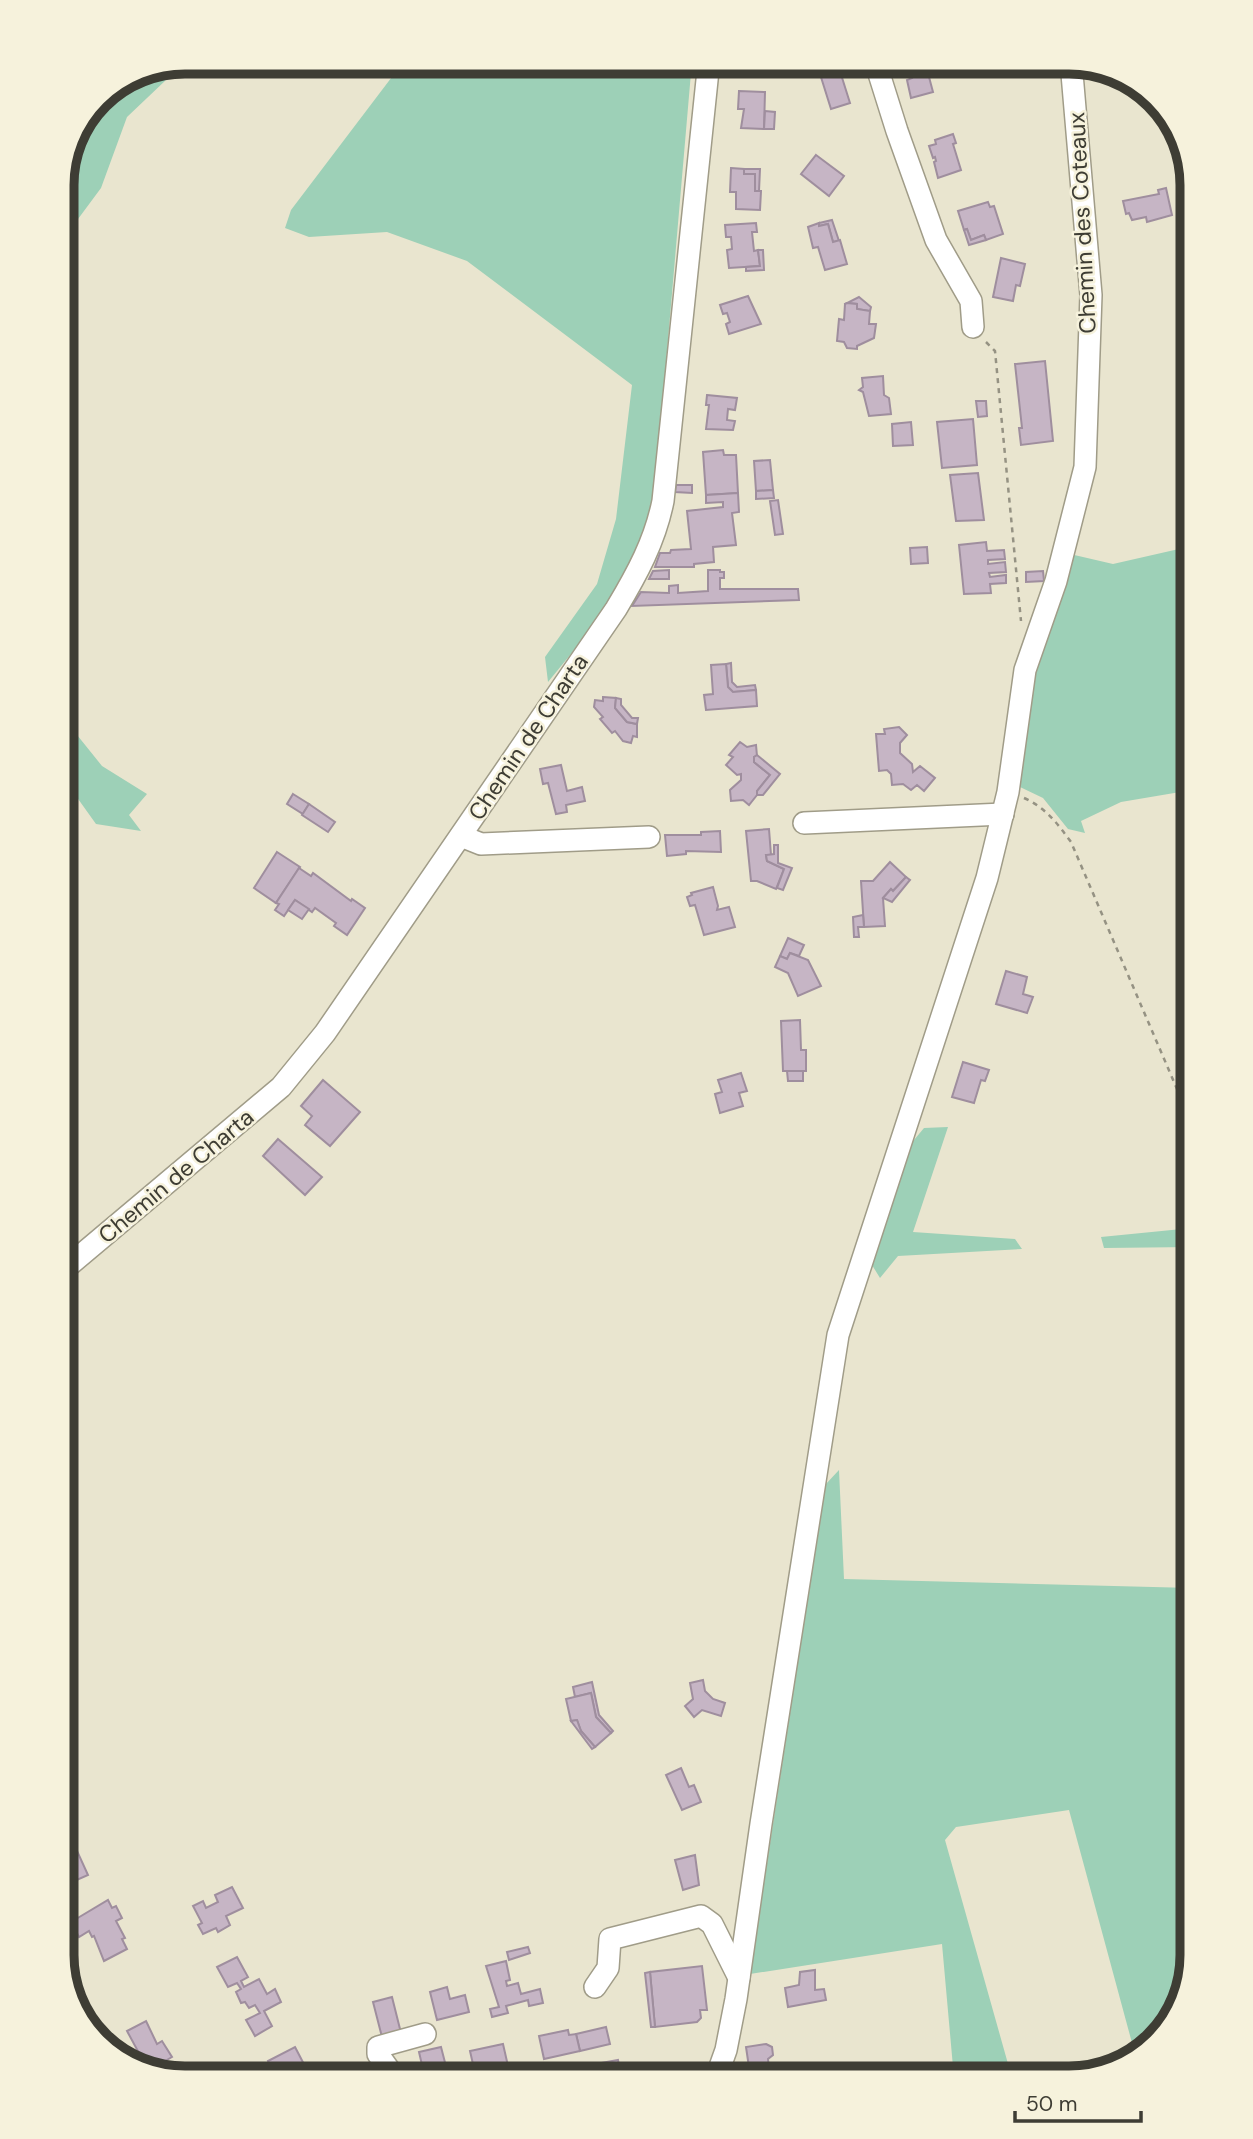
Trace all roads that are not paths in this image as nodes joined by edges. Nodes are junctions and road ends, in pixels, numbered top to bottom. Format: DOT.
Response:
graph roads {
  1 [pos="708,74"];
  2 [pos="879,74"];
  3 [pos="1072,74"];
  4 [pos="973,327"];
  5 [pos="1003,814"];
  6 [pos="804,823"];
  7 [pos="461,836"];
  8 [pos="649,837"];
  9 [pos="74,1261"];
  10 [pos="739,1978"];
  11 [pos="595,1987"];
  12 [pos="425,2034"];
  13 [pos="386,2065"];
  14 [pos="720,2066"];
  1 -- 7 [label="street, Chemin de Charta"];
  2 -- 4 [label="street"];
  3 -- 5 [label="street, Chemin des Coteaux"];
  5 -- 6 [label="street"];
  5 -- 10 [label="street, Chemin des Coteaux"];
  7 -- 8 [label="street"];
  7 -- 9 [label="street, Chemin de Charta"];
  10 -- 11 [label="street"];
  10 -- 14 [label="street, Chemin des Coteaux"];
  12 -- 13 [label="street"];
}
